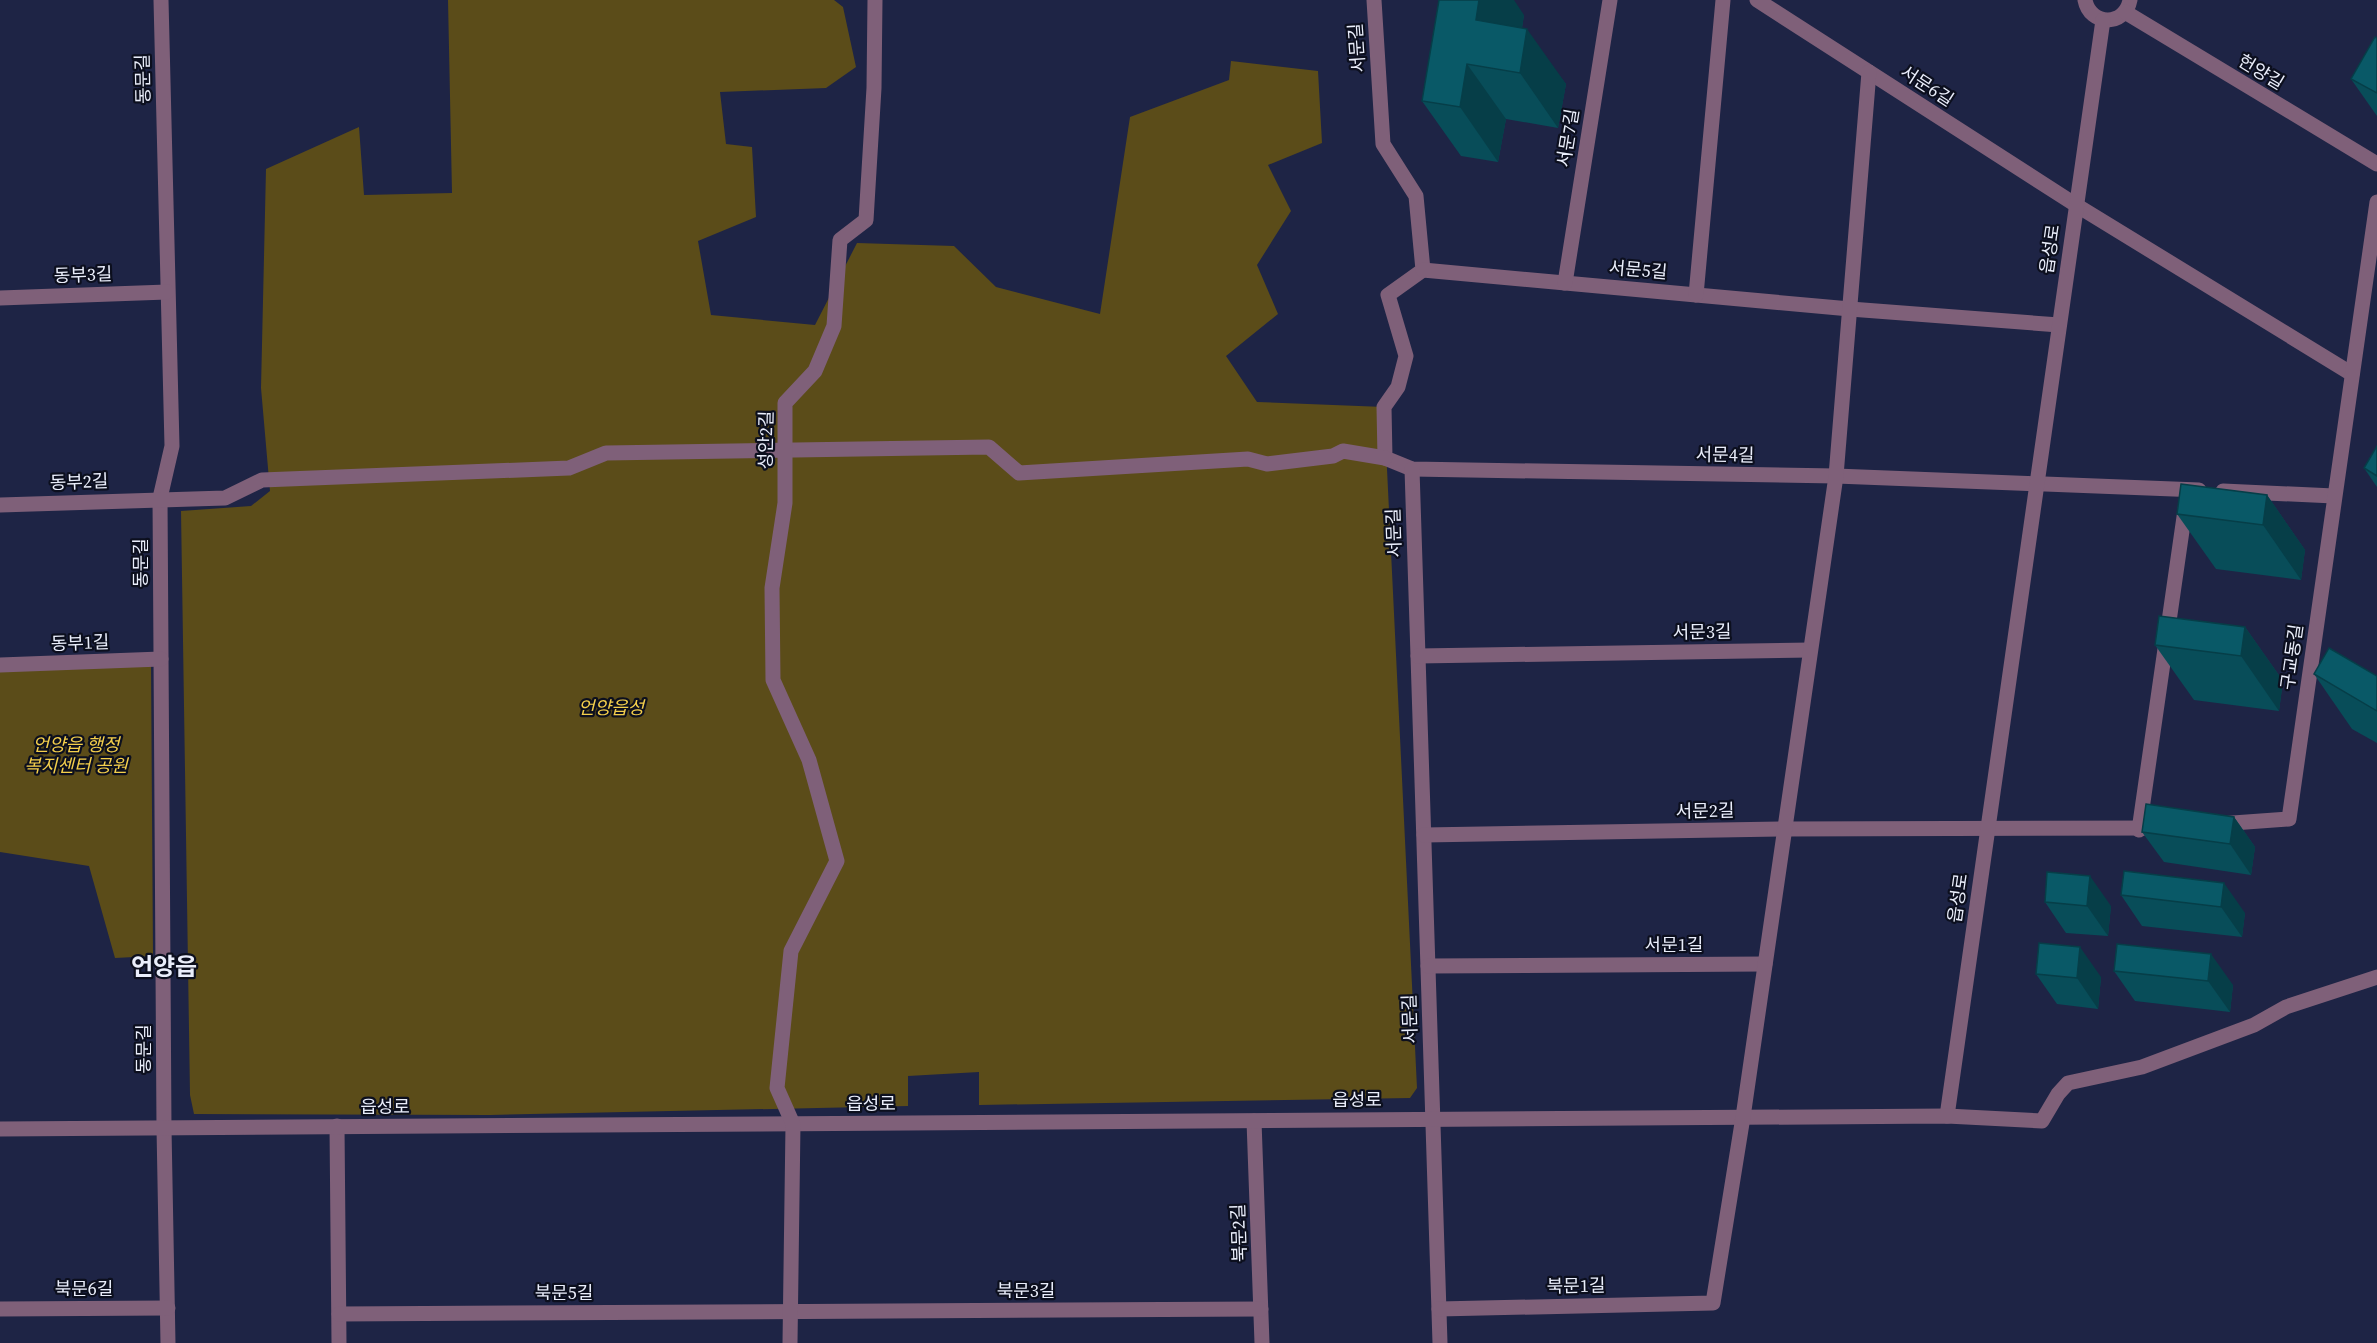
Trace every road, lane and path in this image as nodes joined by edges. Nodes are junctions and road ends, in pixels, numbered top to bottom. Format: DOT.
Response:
graph roads {
  1 [pos="161,0"];
  2 [pos="875,0"];
  3 [pos="1374,0"];
  4 [pos="1610,0"];
  5 [pos="1723,0"];
  6 [pos="1757,0"];
  7 [pos="2085,0"];
  8 [pos="2128,6"];
  9 [pos="2103,20"];
  10 [pos="1869,72"];
  11 [pos="2377,164"];
  12 [pos="2377,202"];
  13 [pos="2076,205"];
  14 [pos="1423,270"];
  15 [pos="1565,283"];
  16 [pos="167,292"];
  17 [pos="1696,295"];
  18 [pos="0,298"];
  19 [pos="1850,309"];
  20 [pos="2059,325"];
  21 [pos="2352,374"];
  22 [pos="784,450"];
  23 [pos="1385,458"];
  24 [pos="1412,469"];
  25 [pos="1836,476"];
  26 [pos="2037,483"];
  27 [pos="2188,490"];
  28 [pos="2334,496"];
  29 [pos="160,498"];
  30 [pos="0,505"];
  31 [pos="1810,650"];
  32 [pos="1418,656"];
  33 [pos="161,659"];
  34 [pos="0,665"];
  35 [pos="2208,825"];
  36 [pos="2174,827"];
  37 [pos="1988,828"];
  38 [pos="1785,829"];
  39 [pos="2139,830"];
  40 [pos="1424,835"];
  41 [pos="1765,964"];
  42 [pos="1428,966"];
  43 [pos="2377,977"];
  44 [pos="1947,1116"];
  45 [pos="1743,1117"];
  46 [pos="1433,1119"];
  47 [pos="1254,1121"];
  48 [pos="793,1124"];
  49 [pos="337,1126"];
  50 [pos="164,1128"];
  51 [pos="0,1129"];
  52 [pos="168,1308"];
  53 [pos="1439,1308"];
  54 [pos="0,1309"];
  55 [pos="1261,1309"];
  56 [pos="790,1311"];
  57 [pos="339,1314"];
  58 [pos="168,1343"];
  59 [pos="339,1343"];
  60 [pos="790,1343"];
  61 [pos="1262,1343"];
  62 [pos="1440,1343"];
  1 -- 16 [label="street, 동문길"];
  2 -- 22 [label="street, 성안2길"];
  3 -- 14 [label="street, 서문길"];
  4 -- 15 [label="street, 서문7길"];
  5 -- 17 [label="street"];
  6 -- 10 [label="street, 서문6길"];
  7 -- 9 [label="street"];
  8 -- 9 [label="street"];
  8 -- 11 [label="street, 헌양길"];
  9 -- 13 [label="street, 읍성로"];
  10 -- 13 [label="street, 서문6길"];
  10 -- 19 [label="street"];
  12 -- 21 [label="street, 구교동길"];
  13 -- 20 [label="street, 읍성로"];
  13 -- 21 [label="street, 서문6길"];
  14 -- 15 [label="street, 서문5길"];
  14 -- 23 [label="street"];
  15 -- 17 [label="street, 서문5길"];
  16 -- 18 [label="street, 동부3길"];
  16 -- 29 [label="street, 동문길"];
  17 -- 19 [label="street, 서문5길"];
  19 -- 20 [label="street, 서문5길"];
  19 -- 25 [label="street"];
  20 -- 26 [label="street, 읍성로"];
  21 -- 28 [label="street, 구교동길"];
  22 -- 23 [label="street, 동부2길"];
  22 -- 29 [label="street, 동부2길"];
  22 -- 48 [label="street, 성안2길"];
  23 -- 24 [label="street"];
  24 -- 25 [label="street, 서문4길"];
  24 -- 32 [label="street, 서문길"];
  25 -- 26 [label="street, 서문4길"];
  25 -- 31 [label="street"];
  26 -- 27 [label="street"];
  26 -- 37 [label="street, 읍성로"];
  27 -- 28 [label="street"];
  27 -- 39 [label="street"];
  28 -- 35 [label="street, 구교동길"];
  29 -- 30 [label="street, 동부2길"];
  29 -- 33 [label="street, 동문길"];
  31 -- 32 [label="street, 서문3길"];
  31 -- 38 [label="street"];
  32 -- 40 [label="street, 서문길"];
  33 -- 34 [label="street, 동부1길"];
  33 -- 50 [label="street, 동문길"];
  36 -- 39 [label="street"];
  37 -- 38 [label="street, 서문2길"];
  37 -- 39 [label="street"];
  37 -- 44 [label="street, 읍성로"];
  38 -- 40 [label="street, 서문2길"];
  38 -- 41 [label="street"];
  40 -- 42 [label="street, 서문길"];
  41 -- 42 [label="street, 서문1길"];
  41 -- 45 [label="street"];
  42 -- 46 [label="street, 서문길"];
  43 -- 44 [label="street"];
  44 -- 45 [label="street, 읍성로"];
  45 -- 46 [label="street, 읍성로"];
  45 -- 53 [label="street, 북문1길"];
  46 -- 47 [label="street, 읍성로"];
  46 -- 53 [label="street"];
  47 -- 48 [label="street, 읍성로"];
  47 -- 55 [label="street, 북문2길"];
  48 -- 49 [label="street, 읍성로"];
  48 -- 56 [label="street"];
  49 -- 50 [label="street, 읍성로"];
  49 -- 57 [label="street"];
  50 -- 51 [label="street, 읍성로"];
  50 -- 52 [label="street"];
  52 -- 54 [label="street, 북문6길"];
  52 -- 58 [label="street"];
  53 -- 62 [label="street"];
  55 -- 56 [label="street, 북문3길"];
  55 -- 61 [label="street, 북문2길"];
  56 -- 57 [label="street, 북문5길"];
  56 -- 60 [label="street"];
  57 -- 59 [label="street"];
}
